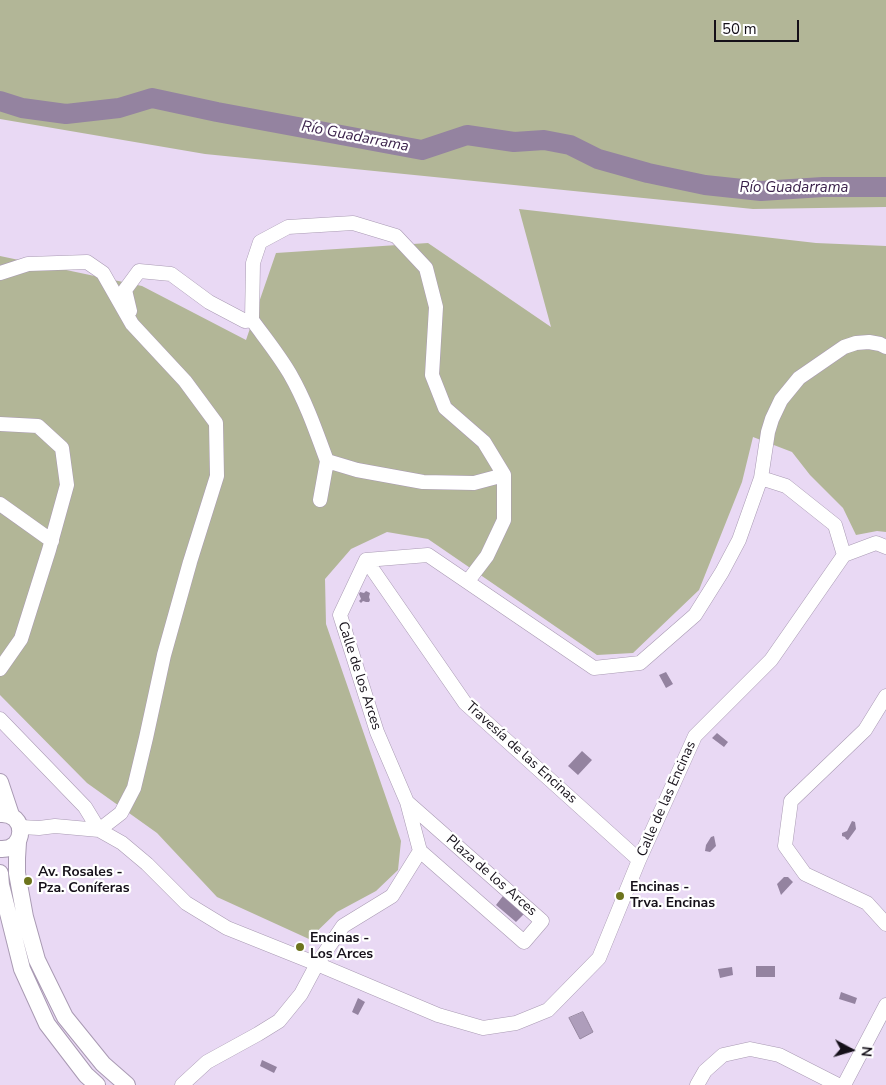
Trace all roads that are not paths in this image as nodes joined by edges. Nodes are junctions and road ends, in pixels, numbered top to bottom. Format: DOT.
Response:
graph roads {
  1 [pos="0,273"];
  2 [pos="252,320"];
  3 [pos="132,324"];
  4 [pos="886,347"];
  5 [pos="0,424"];
  6 [pos="326,461"];
  7 [pos="504,476"];
  8 [pos="761,478"];
  9 [pos="320,500"];
  10 [pos="0,504"];
  11 [pos="52,541"];
  12 [pos="886,547"];
  13 [pos="844,554"];
  14 [pos="366,560"];
  15 [pos="468,582"];
  16 [pos="0,669"];
  17 [pos="886,696"];
  18 [pos="0,719"];
  19 [pos="0,782"];
  20 [pos="407,802"];
  21 [pos="12,824"];
  22 [pos="99,830"];
  23 [pos="0,849"];
  24 [pos="420,851"];
  25 [pos="639,860"];
  26 [pos="0,873"];
  27 [pos="886,924"];
  28 [pos="317,964"];
  29 [pos="886,1005"];
  30 [pos="97,1085"];
  31 [pos="127,1085"];
  32 [pos="182,1085"];
  33 [pos="698,1085"];
  34 [pos="838,1085"];
  35 [pos="844,1085"];
  1 -- 3 [label="street"];
  2 -- 3 [label="street"];
  2 -- 6 [label="street"];
  2 -- 7 [label="street"];
  3 -- 22 [label="street"];
  4 -- 8 [label="street"];
  5 -- 11 [label="street"];
  6 -- 7 [label="street"];
  6 -- 9 [label="street"];
  7 -- 15 [label="street"];
  8 -- 13 [label="street"];
  8 -- 15 [label="street"];
  10 -- 11 [label="street"];
  11 -- 16 [label="street"];
  12 -- 13 [label="street"];
  13 -- 25 [label="street, Calle de las Encinas"];
  14 -- 15 [label="street"];
  14 -- 20 [label="street, Calle de los Arces"];
  14 -- 25 [label="street, Travesía de las Encinas"];
  17 -- 27 [label="street"];
  18 -- 22 [label="street"];
  19 -- 21 [label="street"];
  20 -- 24 [label="street, Calle de los Arces"];
  20 -- 24 [label="street, Plaza de los Arces"];
  21 -- 22 [label="street, Calle de las Encinas"];
  21 -- 23 [label="street"];
  21 -- 31 [label="street"];
  22 -- 28 [label="street, Calle de las Encinas"];
  24 -- 28 [label="street"];
  25 -- 28 [label="street, Calle de las Encinas"];
  26 -- 30 [label="street"];
  28 -- 32 [label="street"];
  29 -- 35 [label="street"];
  33 -- 34 [label="street"];
}
